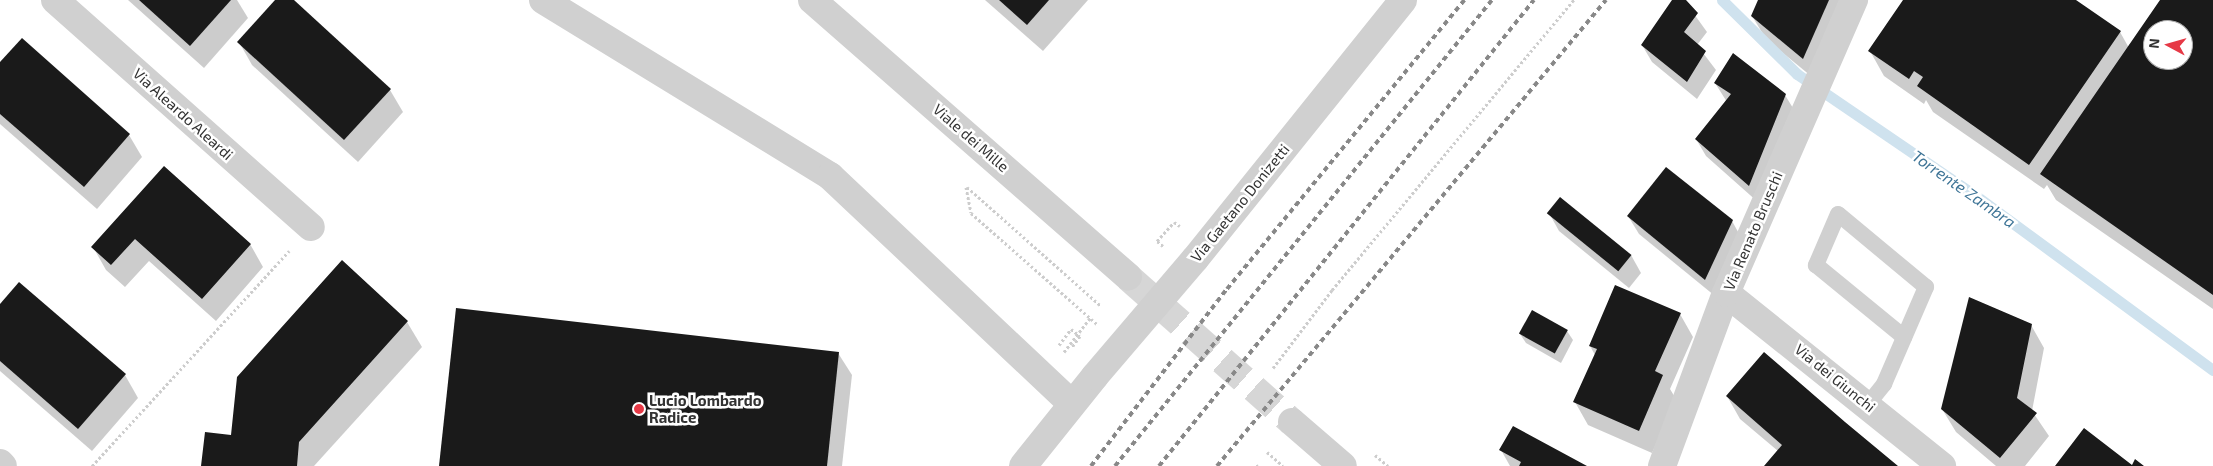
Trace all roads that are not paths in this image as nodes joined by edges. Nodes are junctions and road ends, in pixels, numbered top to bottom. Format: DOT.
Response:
graph roads {
  1 [pos="55,0"];
  2 [pos="543,0"];
  3 [pos="812,0"];
  4 [pos="1404,0"];
  5 [pos="1854,0"];
  6 [pos="311,227"];
  7 [pos="1128,277"];
  8 [pos="1726,293"];
  9 [pos="1904,337"];
  10 [pos="1071,403"];
  11 [pos="1868,404"];
  12 [pos="1292,422"];
  13 [pos="0,463"];
  14 [pos="3,466"];
  15 [pos="1023,466"];
  16 [pos="1343,466"];
  17 [pos="1662,466"];
  18 [pos="1942,466"];
  1 -- 6 [label="street, Via Aleardo Aleardi"];
  2 -- 10 [label="street"];
  3 -- 7 [label="street, Viale dei Mille"];
  4 -- 10 [label="street, Via Gaetano Donizetti, bridge"];
  5 -- 8 [label="street, Via Renato Bruschi"];
  8 -- 11 [label="street, Via dei Giunchi"];
  8 -- 17 [label="street, Via Renato Bruschi"];
  9 -- 9 [label="lane"];
  9 -- 11 [label="lane"];
  10 -- 15 [label="street, Via Gaetano Donizetti"];
  11 -- 18 [label="street, Via dei Giunchi"];
  12 -- 16 [label="street"];
  13 -- 14 [label="street"];
}
